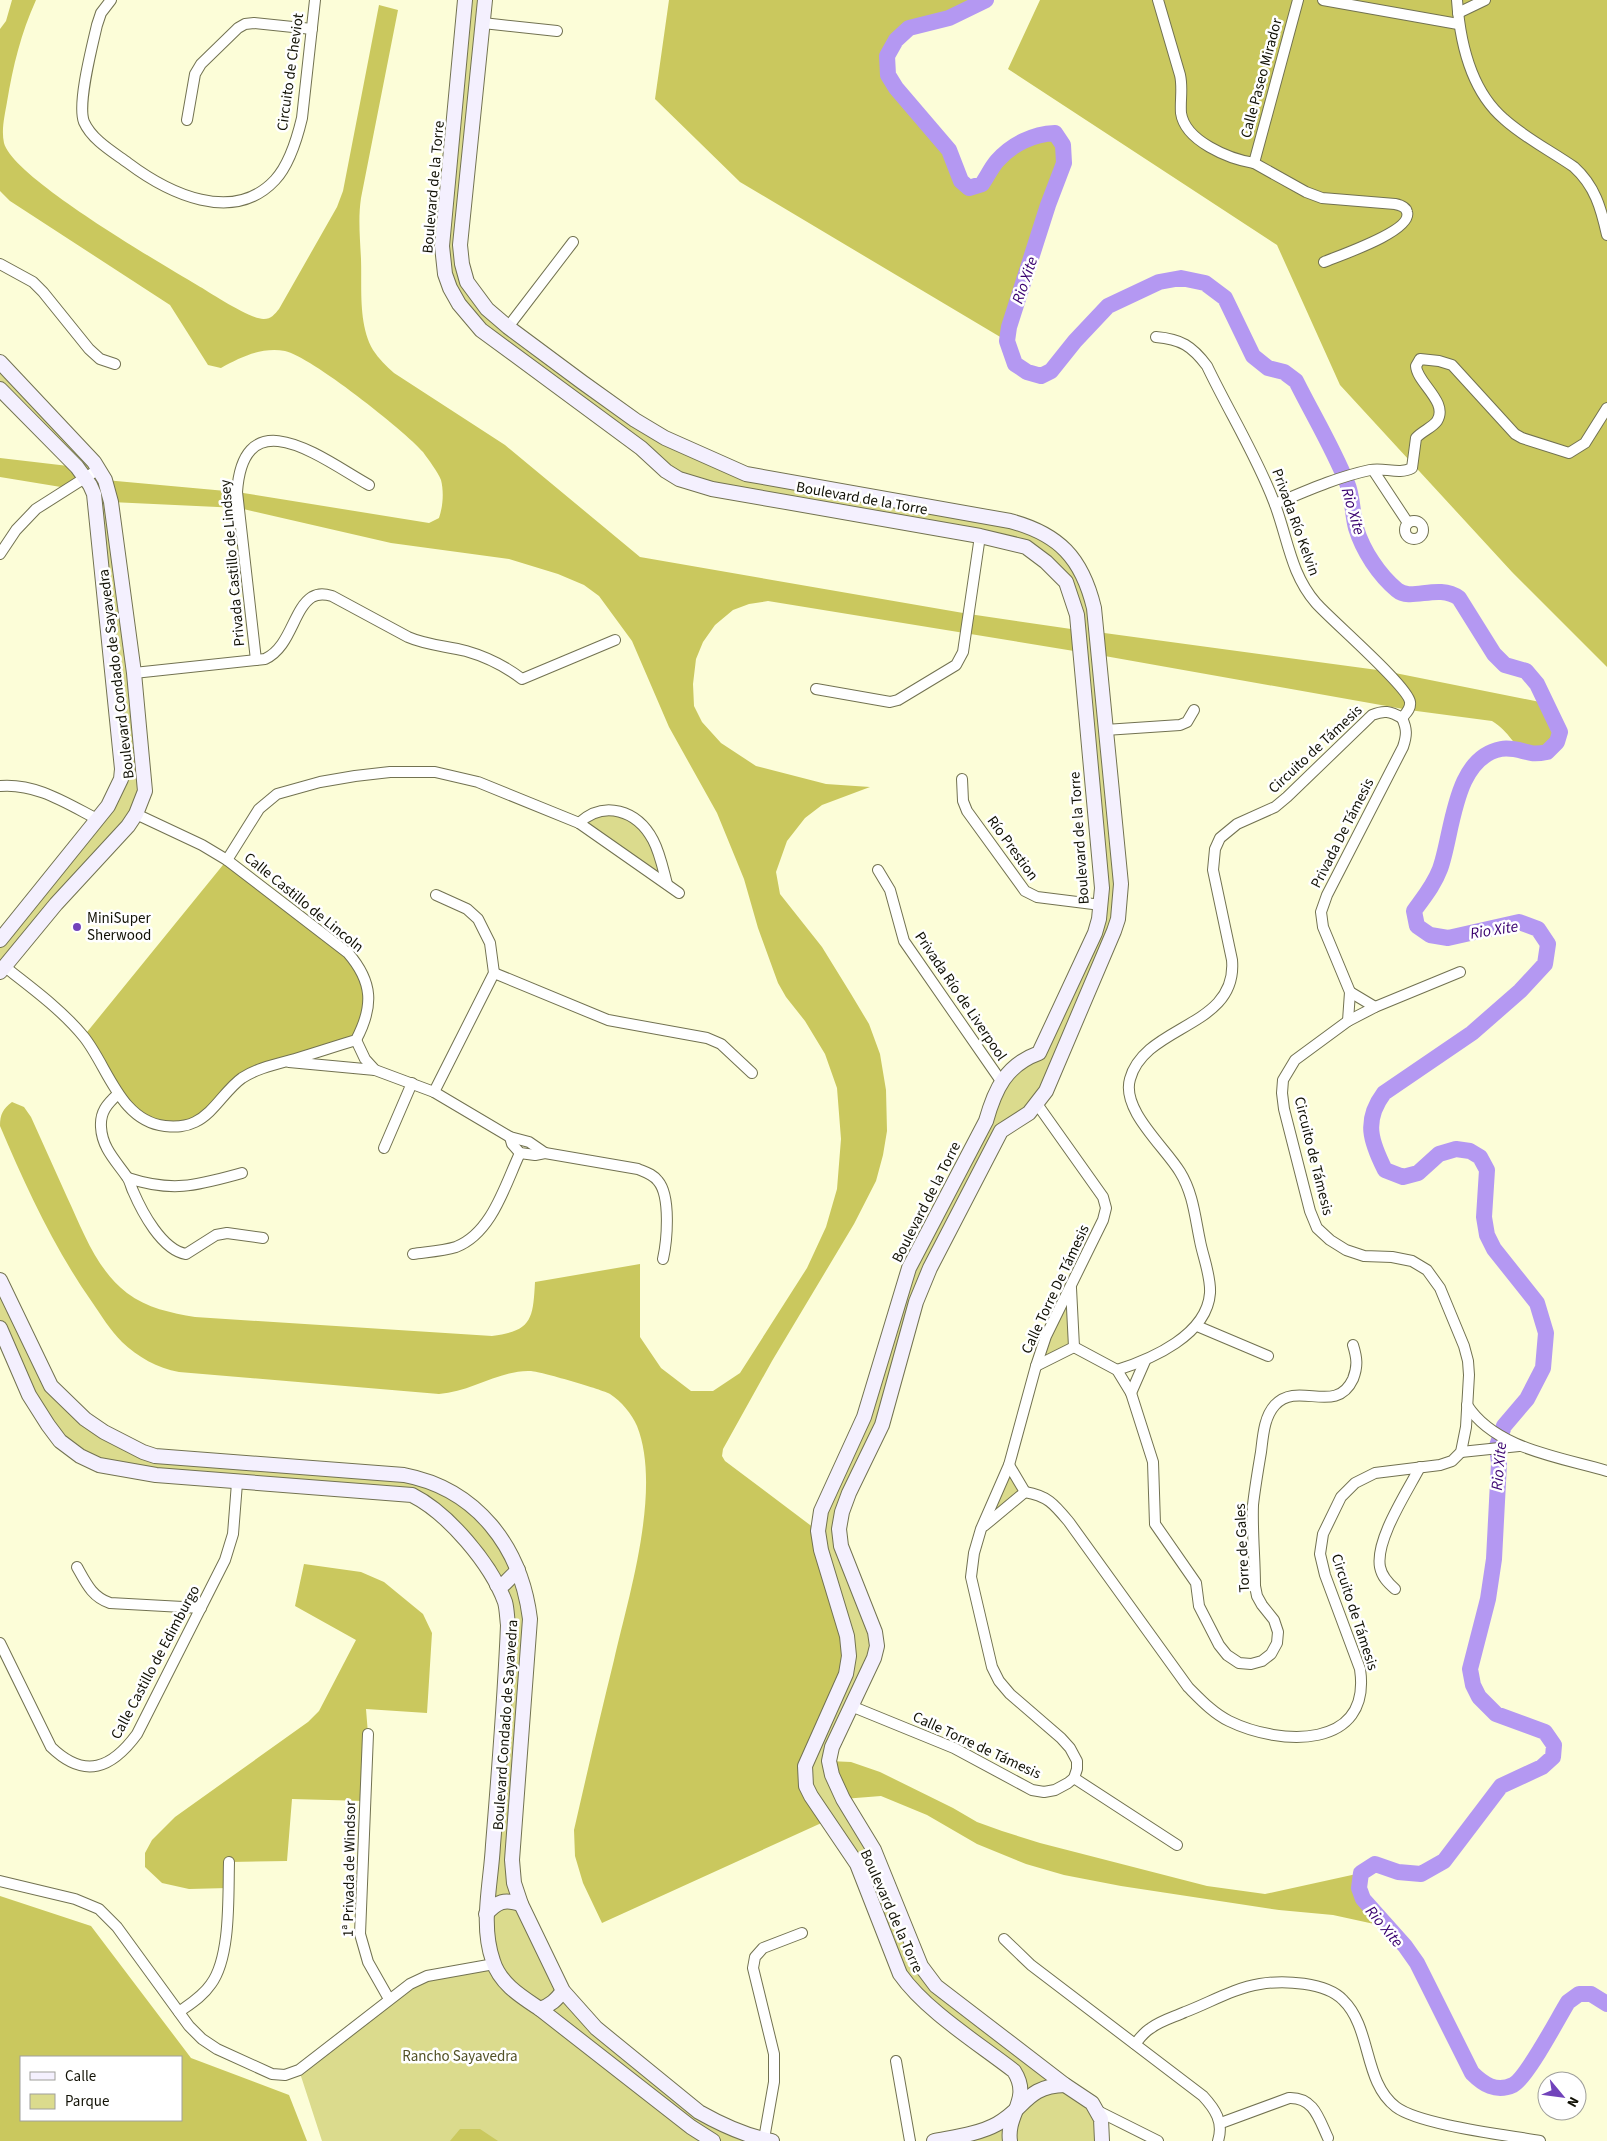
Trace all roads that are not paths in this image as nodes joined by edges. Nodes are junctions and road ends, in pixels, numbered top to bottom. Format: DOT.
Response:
graph roads {
  1 [pos="110,0"];
  2 [pos="316,0"];
  3 [pos="465,0"];
  4 [pos="485,0"];
  5 [pos="1158,0"];
  6 [pos="1297,0"];
  7 [pos="1324,0"];
  8 [pos="1457,0"];
  9 [pos="1485,0"];
  10 [pos="1458,19"];
  11 [pos="484,23"];
  12 [pos="312,29"];
  13 [pos="558,31"];
  14 [pos="187,120"];
  15 [pos="1254,163"];
  16 [pos="1607,235"];
  17 [pos="573,242"];
  18 [pos="1324,262"];
  19 [pos="0,264"];
  20 [pos="508,327"];
  21 [pos="1156,337"];
  22 [pos="0,362"];
  23 [pos="115,364"];
  24 [pos="0,389"];
  25 [pos="1607,408"];
  26 [pos="665,438"];
  27 [pos="655,461"];
  28 [pos="99,469"];
  29 [pos="1373,470"];
  30 [pos="746,474"];
  31 [pos="85,477"];
  32 [pos="369,485"];
  33 [pos="743,494"];
  34 [pos="1275,504"];
  35 [pos="1408,523"];
  36 [pos="980,536"];
  37 [pos="0,554"];
  38 [pos="615,640"];
  39 [pos="256,660"];
  40 [pos="134,673"];
  41 [pos="816,689"];
  42 [pos="1194,710"];
  43 [pos="1402,718"];
  44 [pos="1105,730"];
  45 [pos="144,779"];
  46 [pos="121,780"];
  47 [pos="962,780"];
  48 [pos="0,786"];
  49 [pos="136,814"];
  50 [pos="97,819"];
  51 [pos="579,823"];
  52 [pos="227,860"];
  53 [pos="878,870"];
  54 [pos="667,884"];
  55 [pos="42,889"];
  56 [pos="679,893"];
  57 [pos="436,895"];
  58 [pos="56,904"];
  59 [pos="1101,905"];
  60 [pos="0,940"];
  61 [pos="2,969"];
  62 [pos="1460,972"];
  63 [pos="494,973"];
  64 [pos="1350,992"];
  65 [pos="1375,1007"];
  66 [pos="1348,1021"];
  67 [pos="356,1040"];
  68 [pos="1039,1053"];
  69 [pos="283,1062"];
  70 [pos="1055,1066"];
  71 [pos="375,1070"];
  72 [pos="752,1073"];
  73 [pos="1001,1081"];
  74 [pos="412,1083"];
  75 [pos="434,1092"];
  76 [pos="118,1094"];
  77 [pos="1037,1104"];
  78 [pos="986,1121"];
  79 [pos="1001,1131"];
  80 [pos="510,1137"];
  81 [pos="384,1148"];
  82 [pos="520,1153"];
  83 [pos="545,1153"];
  84 [pos="242,1173"];
  85 [pos="128,1178"];
  86 [pos="263,1238"];
  87 [pos="413,1254"];
  88 [pos="663,1259"];
  89 [pos="0,1280"];
  90 [pos="1071,1286"];
  91 [pos="1197,1326"];
  92 [pos="0,1328"];
  93 [pos="1353,1345"];
  94 [pos="1074,1347"];
  95 [pos="1268,1356"];
  96 [pos="1146,1361"];
  97 [pos="1036,1366"];
  98 [pos="1117,1370"];
  99 [pos="51,1386"];
  100 [pos="1131,1393"];
  101 [pos="29,1395"];
  102 [pos="1467,1405"];
  103 [pos="1502,1443"];
  104 [pos="130,1445"];
  105 [pos="1461,1452"];
  106 [pos="1009,1465"];
  107 [pos="1420,1468"];
  108 [pos="123,1470"];
  109 [pos="1607,1471"];
  110 [pos="236,1482"];
  111 [pos="444,1487"];
  112 [pos="1025,1492"];
  113 [pos="424,1501"];
  114 [pos="980,1529"];
  115 [pos="77,1567"];
  116 [pos="518,1570"];
  117 [pos="497,1585"];
  118 [pos="1395,1589"];
  119 [pos="201,1608"];
  120 [pos="0,1643"];
  121 [pos="851,1706"];
  122 [pos="368,1734"];
  123 [pos="1074,1778"];
  124 [pos="844,1799"];
  125 [pos="820,1810"];
  126 [pos="1177,1845"];
  127 [pos="229,1862"];
  128 [pos="0,1881"];
  129 [pos="521,1904"];
  130 [pos="486,1914"];
  131 [pos="802,1933"];
  132 [pos="1004,1939"];
  133 [pos="494,1964"];
  134 [pos="563,1991"];
  135 [pos="389,1999"];
  136 [pos="540,2009"];
  137 [pos="179,2012"];
  138 [pos="1135,2044"];
  139 [pos="896,2061"];
  140 [pos="1065,2085"];
  141 [pos="1018,2107"];
  142 [pos="1098,2111"];
  143 [pos="1220,2123"];
  144 [pos="1328,2138"];
  145 [pos="768,2140"];
  146 [pos="713,2141"];
  147 [pos="910,2141"];
  148 [pos="934,2141"];
  149 [pos="1010,2141"];
  150 [pos="1102,2141"];
  151 [pos="1158,2141"];
  152 [pos="1218,2141"];
  153 [pos="1540,2141"];
  1 -- 12 [label="street, Circuito de Cheviot"];
  2 -- 12 [label="street, Circuito de Cheviot"];
  3 -- 27 [label="street, Boulevard de la Torre"];
  4 -- 11 [label="street, Boulevard de la Torre"];
  5 -- 15 [label="street, Calle Paseo Mirador"];
  6 -- 15 [label="street, Calle Paseo Mirador"];
  7 -- 10 [label="street"];
  8 -- 10 [label="street"];
  9 -- 10 [label="street"];
  10 -- 16 [label="street"];
  11 -- 13 [label="street"];
  11 -- 20 [label="street, Boulevard de la Torre"];
  12 -- 14 [label="street"];
  15 -- 18 [label="street, Calle Paseo Mirador"];
  17 -- 20 [label="street"];
  19 -- 23 [label="street"];
  20 -- 26 [label="street, Boulevard de la Torre"];
  21 -- 34 [label="street, Privada Río Kelvin"];
  22 -- 28 [label="street, Boulevard Condado de Sayavedra"];
  24 -- 31 [label="street, Boulevard Condado de Sayavedra"];
  25 -- 29 [label="street"];
  26 -- 27 [label="street"];
  26 -- 30 [label="street, Boulevard de la Torre"];
  27 -- 33 [label="street, Boulevard de la Torre"];
  28 -- 31 [label="street"];
  28 -- 40 [label="street, Boulevard Condado de Sayavedra"];
  29 -- 34 [label="street"];
  29 -- 35 [label="street"];
  30 -- 33 [label="street"];
  30 -- 44 [label="street, Boulevard de la Torre"];
  31 -- 37 [label="street"];
  31 -- 46 [label="street, Boulevard Condado de Sayavedra"];
  32 -- 39 [label="street, Privada Castillo de Lindsey"];
  33 -- 36 [label="street, Boulevard de la Torre"];
  34 -- 43 [label="street, Privada Río Kelvin"];
  36 -- 41 [label="street"];
  36 -- 59 [label="street, Boulevard de la Torre"];
  38 -- 39 [label="street, Privada Castillo de Lindsey"];
  39 -- 40 [label="street, Privada Castillo de Lindsey"];
  40 -- 45 [label="street, Boulevard Condado de Sayavedra"];
  42 -- 44 [label="street"];
  43 -- 64 [label="street, Privada De Támesis"];
  43 -- 91 [label="street, Circuito de Támesis"];
  44 -- 70 [label="street, Boulevard de la Torre"];
  45 -- 46 [label="street"];
  45 -- 49 [label="street, Boulevard Condado de Sayavedra"];
  46 -- 50 [label="street, Boulevard Condado de Sayavedra"];
  47 -- 59 [label="street, Río Prestion"];
  48 -- 50 [label="street"];
  49 -- 52 [label="street, Calle Castillo de Lincoln"];
  49 -- 58 [label="street, Boulevard Condado de Sayavedra"];
  50 -- 55 [label="street, Boulevard Condado de Sayavedra"];
  51 -- 52 [label="street"];
  51 -- 54 [label="street"];
  51 -- 54 [label="street"];
  52 -- 67 [label="street, Calle Castillo de Lincoln"];
  53 -- 73 [label="street, Privada Río de Liverpool"];
  54 -- 56 [label="street"];
  55 -- 58 [label="street"];
  55 -- 60 [label="street, Boulevard Condado de Sayavedra"];
  57 -- 63 [label="street"];
  58 -- 61 [label="street, Boulevard Condado de Sayavedra"];
  59 -- 68 [label="street, Boulevard de la Torre"];
  61 -- 76 [label="street"];
  62 -- 65 [label="street, Circuito de Támesis"];
  63 -- 72 [label="street"];
  63 -- 75 [label="street"];
  64 -- 65 [label="street"];
  64 -- 66 [label="street, Privada De Támesis"];
  65 -- 66 [label="street, Circuito de Támesis"];
  66 -- 102 [label="street, Circuito de Támesis"];
  67 -- 69 [label="street"];
  67 -- 71 [label="street"];
  68 -- 70 [label="street"];
  68 -- 73 [label="street, Boulevard de la Torre"];
  69 -- 71 [label="street"];
  69 -- 76 [label="street"];
  70 -- 77 [label="street, Boulevard de la Torre"];
  71 -- 74 [label="street"];
  73 -- 78 [label="street, Boulevard de la Torre"];
  74 -- 75 [label="street"];
  74 -- 81 [label="street"];
  75 -- 80 [label="street"];
  76 -- 85 [label="street"];
  77 -- 79 [label="street, Boulevard de la Torre"];
  77 -- 90 [label="street, Calle Torre De Támesis"];
  78 -- 79 [label="street"];
  78 -- 125 [label="street, Boulevard de la Torre"];
  79 -- 121 [label="street, Boulevard de la Torre"];
  80 -- 82 [label="street"];
  80 -- 83 [label="street"];
  82 -- 83 [label="street"];
  82 -- 87 [label="street"];
  83 -- 88 [label="street"];
  84 -- 85 [label="street"];
  85 -- 86 [label="street"];
  89 -- 99 [label="street, Boulevard Condado de Sayavedra"];
  90 -- 94 [label="street"];
  90 -- 97 [label="street, Calle Torre De Támesis"];
  91 -- 95 [label="street"];
  91 -- 96 [label="street, Circuito de Támesis"];
  92 -- 101 [label="street, Boulevard Condado de Sayavedra"];
  93 -- 100 [label="street, Torre de Gales"];
  94 -- 97 [label="street"];
  94 -- 98 [label="street"];
  96 -- 98 [label="street"];
  96 -- 100 [label="street"];
  97 -- 106 [label="street, Calle Torre De Támesis"];
  98 -- 100 [label="street"];
  99 -- 101 [label="street"];
  99 -- 104 [label="street, Boulevard Condado de Sayavedra"];
  101 -- 108 [label="street, Boulevard Condado de Sayavedra"];
  102 -- 103 [label="street"];
  102 -- 105 [label="street, Circuito de Támesis"];
  103 -- 105 [label="street"];
  103 -- 109 [label="street"];
  104 -- 108 [label="street"];
  104 -- 111 [label="street, Boulevard Condado de Sayavedra"];
  105 -- 107 [label="street, Circuito de Támesis"];
  106 -- 112 [label="street"];
  106 -- 114 [label="street, Calle Torre De Támesis"];
  107 -- 112 [label="street, Circuito de Támesis"];
  107 -- 118 [label="street"];
  108 -- 110 [label="street, Boulevard Condado de Sayavedra"];
  110 -- 113 [label="street, Boulevard Condado de Sayavedra"];
  110 -- 119 [label="street, Calle Castillo de Edimburgo"];
  111 -- 113 [label="street"];
  111 -- 116 [label="street, Boulevard Condado de Sayavedra"];
  112 -- 114 [label="street"];
  113 -- 117 [label="street, Boulevard Condado de Sayavedra"];
  114 -- 123 [label="street"];
  115 -- 119 [label="street"];
  116 -- 117 [label="street"];
  116 -- 129 [label="street, Boulevard Condado de Sayavedra"];
  117 -- 130 [label="street, Boulevard Condado de Sayavedra"];
  119 -- 120 [label="street, Calle Castillo de Edimburgo"];
  121 -- 123 [label="street, Calle Torre de Támesis"];
  121 -- 124 [label="street, Boulevard de la Torre"];
  122 -- 135 [label="street, 1ª Privada de Windsor"];
  123 -- 126 [label="street"];
  124 -- 125 [label="street"];
  124 -- 140 [label="street, Boulevard de la Torre"];
  125 -- 141 [label="street, Boulevard de la Torre"];
  127 -- 137 [label="street"];
  128 -- 137 [label="street"];
  129 -- 130 [label="street"];
  129 -- 134 [label="street, Boulevard Condado de Sayavedra"];
  130 -- 133 [label="street, Boulevard Condado de Sayavedra"];
  131 -- 145 [label="street"];
  132 -- 138 [label="street"];
  133 -- 135 [label="street"];
  133 -- 136 [label="street, Boulevard Condado de Sayavedra"];
  134 -- 136 [label="street"];
  134 -- 145 [label="street, Boulevard Condado de Sayavedra"];
  135 -- 137 [label="street"];
  136 -- 146 [label="street, Boulevard Condado de Sayavedra"];
  138 -- 143 [label="street"];
  138 -- 153 [label="street"];
  139 -- 147 [label="street"];
  140 -- 141 [label="street"];
  140 -- 142 [label="street"];
  141 -- 148 [label="street"];
  141 -- 149 [label="street, Boulevard de la Torre"];
  142 -- 150 [label="street"];
  142 -- 151 [label="street"];
  143 -- 144 [label="street"];
  143 -- 152 [label="street"];
}
